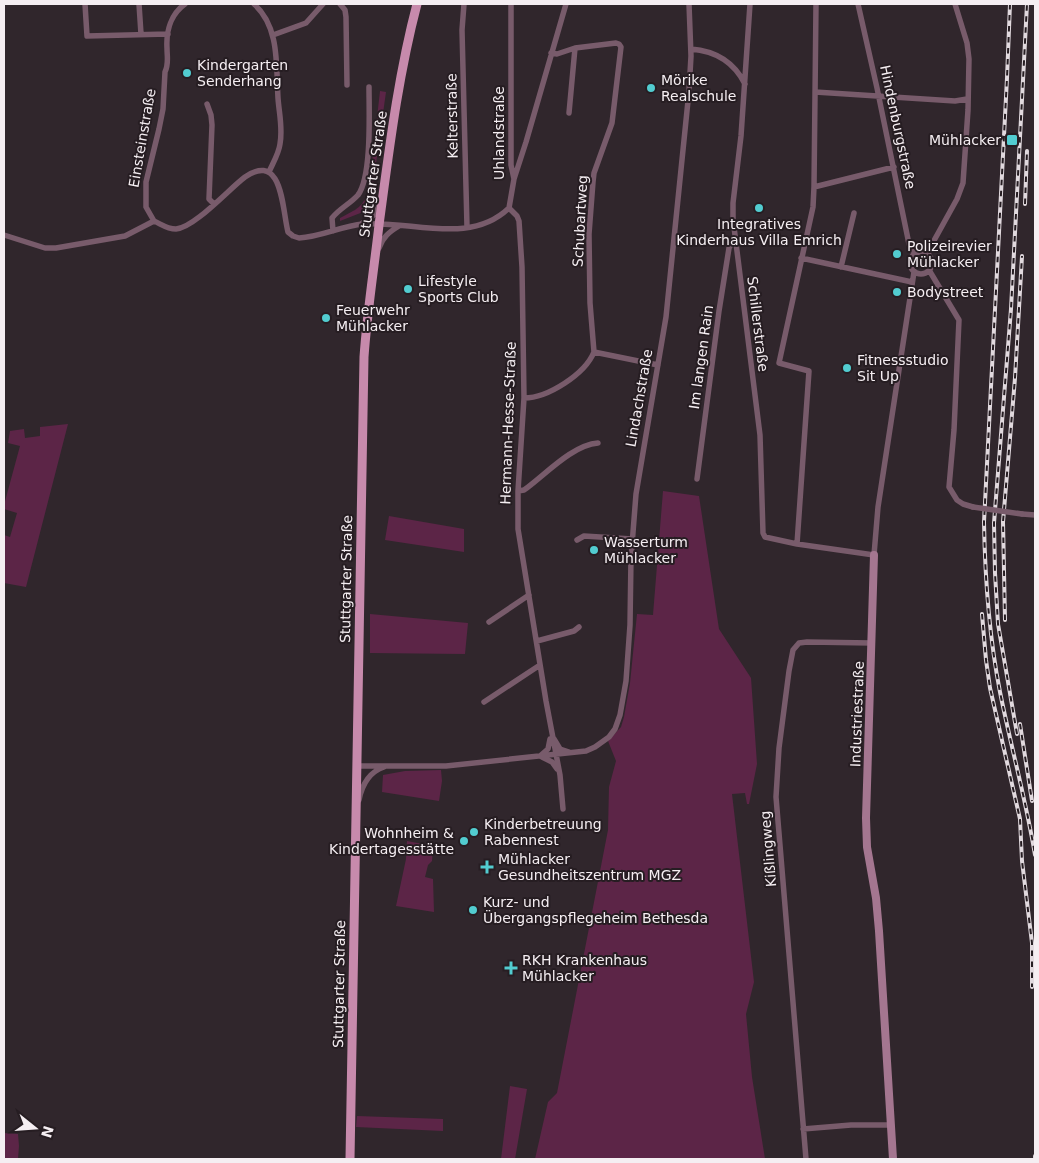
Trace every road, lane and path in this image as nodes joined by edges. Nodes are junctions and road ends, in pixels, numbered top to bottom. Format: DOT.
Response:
graph roads {
  1 [pos="85,4"];
  2 [pos="139,4"];
  3 [pos="185,4"];
  4 [pos="254,4"];
  5 [pos="323,4"];
  6 [pos="340,4"];
  7 [pos="417,4"];
  8 [pos="464,4"];
  9 [pos="511,4"];
  10 [pos="566,4"];
  11 [pos="689,4"];
  12 [pos="750,4"];
  13 [pos="816,4"];
  14 [pos="858,4"];
  15 [pos="955,4"];
  16 [pos="141,34"];
  17 [pos="168,34"];
  18 [pos="273,35"];
  19 [pos="575,48"];
  20 [pos="691,49"];
  21 [pos="551,53"];
  22 [pos="745,84"];
  23 [pos="347,86"];
  24 [pos="369,87"];
  25 [pos="815,92"];
  26 [pos="879,96"];
  27 [pos="967,99"];
  28 [pos="207,104"];
  29 [pos="568,113"];
  30 [pos="894,167"];
  31 [pos="270,172"];
  32 [pos="514,179"];
  33 [pos="814,187"];
  34 [pos="384,193"];
  35 [pos="214,204"];
  36 [pos="509,208"];
  37 [pos="854,213"];
  38 [pos="154,221"];
  39 [pos="380,224"];
  40 [pos="360,225"];
  41 [pos="400,226"];
  42 [pos="467,227"];
  43 [pos="332,232"];
  44 [pos="4,235"];
  45 [pos="734,239"];
  46 [pos="914,254"];
  47 [pos="928,255"];
  48 [pos="801,258"];
  49 [pos="374,262"];
  50 [pos="841,268"];
  51 [pos="929,270"];
  52 [pos="914,272"];
  53 [pos="912,282"];
  54 [pos="594,352"];
  55 [pos="658,365"];
  56 [pos="524,398"];
  57 [pos="598,443"];
  58 [pos="697,479"];
  59 [pos="518,491"];
  60 [pos="1035,515"];
  61 [pos="632,539"];
  62 [pos="577,540"];
  63 [pos="797,544"];
  64 [pos="874,555"];
  65 [pos="529,595"];
  66 [pos="489,622"];
  67 [pos="579,627"];
  68 [pos="536,641"];
  69 [pos="872,643"];
  70 [pos="540,665"];
  71 [pos="484,702"];
  72 [pos="551,730"];
  73 [pos="576,752"];
  74 [pos="555,754"];
  75 [pos="539,756"];
  76 [pos="358,766"];
  77 [pos="388,766"];
  78 [pos="560,775"];
  79 [pos="563,810"];
  80 [pos="357,815"];
  81 [pos="891,1125"];
  82 [pos="804,1129"];
  83 [pos="350,1159"];
  84 [pos="806,1159"];
  85 [pos="893,1159"];
  1 -- 16 [label="street"];
  2 -- 16 [label="street"];
  3 -- 17 [label="street, Einsteinstraße"];
  4 -- 18 [label="street"];
  5 -- 18 [label="street"];
  6 -- 23 [label="street"];
  7 -- 34 [label="main road, Stuttgarter Straße"];
  8 -- 42 [label="street, Kelterstraße"];
  9 -- 32 [label="street, Uhlandstraße"];
  10 -- 21 [label="street"];
  11 -- 20 [label="street, Lindachstraße"];
  12 -- 22 [label="street, Schillerstraße"];
  13 -- 25 [label="street"];
  14 -- 26 [label="street, Hindenburgstraße"];
  15 -- 27 [label="street"];
  16 -- 17 [label="street"];
  17 -- 38 [label="street, Einsteinstraße"];
  18 -- 31 [label="street"];
  19 -- 21 [label="street, Schubartweg"];
  19 -- 29 [label="street"];
  19 -- 54 [label="street, Schubartweg"];
  20 -- 22 [label="street"];
  20 -- 55 [label="street, Lindachstraße"];
  21 -- 32 [label="street"];
  22 -- 45 [label="street, Schillerstraße"];
  24 -- 43 [label="street"];
  25 -- 26 [label="street"];
  25 -- 33 [label="street"];
  26 -- 27 [label="street"];
  26 -- 30 [label="street, Hindenburgstraße"];
  27 -- 47 [label="street"];
  28 -- 35 [label="street"];
  30 -- 33 [label="street"];
  30 -- 46 [label="street, Hindenburgstraße"];
  31 -- 35 [label="street"];
  31 -- 43 [label="street"];
  32 -- 36 [label="street, Uhlandstraße"];
  33 -- 48 [label="street"];
  34 -- 39 [label="main road, Stuttgarter Straße"];
  34 -- 40 [label="street"];
  35 -- 38 [label="street"];
  36 -- 42 [label="street"];
  36 -- 56 [label="street, Hermann-Hesse-Straße"];
  37 -- 50 [label="street"];
  38 -- 44 [label="street"];
  39 -- 40 [label="street"];
  39 -- 41 [label="street"];
  39 -- 49 [label="main road, Stuttgarter Straße"];
  40 -- 43 [label="street"];
  41 -- 42 [label="street"];
  41 -- 49 [label="street"];
  45 -- 58 [label="street, Im langen Rain"];
  45 -- 63 [label="street, Schillerstraße"];
  46 -- 47 [label="street"];
  46 -- 52 [label="street"];
  47 -- 51 [label="street"];
  48 -- 50 [label="street"];
  48 -- 63 [label="street"];
  49 -- 76 [label="main road, Stuttgarter Straße"];
  50 -- 53 [label="street"];
  51 -- 52 [label="street"];
  51 -- 60 [label="street, bridge"];
  52 -- 53 [label="street, Industriestraße"];
  53 -- 64 [label="street, Industriestraße"];
  54 -- 55 [label="street"];
  54 -- 56 [label="street"];
  55 -- 61 [label="street, Lindachstraße"];
  56 -- 59 [label="street, Hermann-Hesse-Straße"];
  57 -- 59 [label="street"];
  59 -- 65 [label="street, Hermann-Hesse-Straße"];
  61 -- 62 [label="street"];
  61 -- 73 [label="street, Lindachstraße"];
  63 -- 64 [label="street, Schillerstraße"];
  64 -- 69 [label="street, Industriestraße"];
  65 -- 66 [label="street"];
  65 -- 68 [label="street, Hermann-Hesse-Straße"];
  67 -- 68 [label="street"];
  68 -- 70 [label="street, Hermann-Hesse-Straße"];
  69 -- 81 [label="street, Industriestraße"];
  69 -- 82 [label="street, Kißlingweg"];
  70 -- 71 [label="street"];
  70 -- 72 [label="street, Hermann-Hesse-Straße"];
  72 -- 73 [label="street"];
  72 -- 74 [label="street, Hermann-Hesse-Straße"];
  72 -- 75 [label="street, Hermann-Hesse-Straße"];
  73 -- 74 [label="street, Lindachstraße"];
  73 -- 78 [label="street"];
  74 -- 75 [label="street"];
  74 -- 78 [label="street, Hermann-Hesse-Straße"];
  75 -- 77 [label="street"];
  75 -- 78 [label="street"];
  76 -- 77 [label="street"];
  76 -- 80 [label="main road, Stuttgarter Straße"];
  77 -- 80 [label="street"];
  78 -- 79 [label="street, Hermann-Hesse-Straße"];
  80 -- 83 [label="main road, Stuttgarter Straße"];
  81 -- 82 [label="street"];
  81 -- 85 [label="street, Industriestraße"];
  82 -- 84 [label="street, Kißlingweg"];
}
